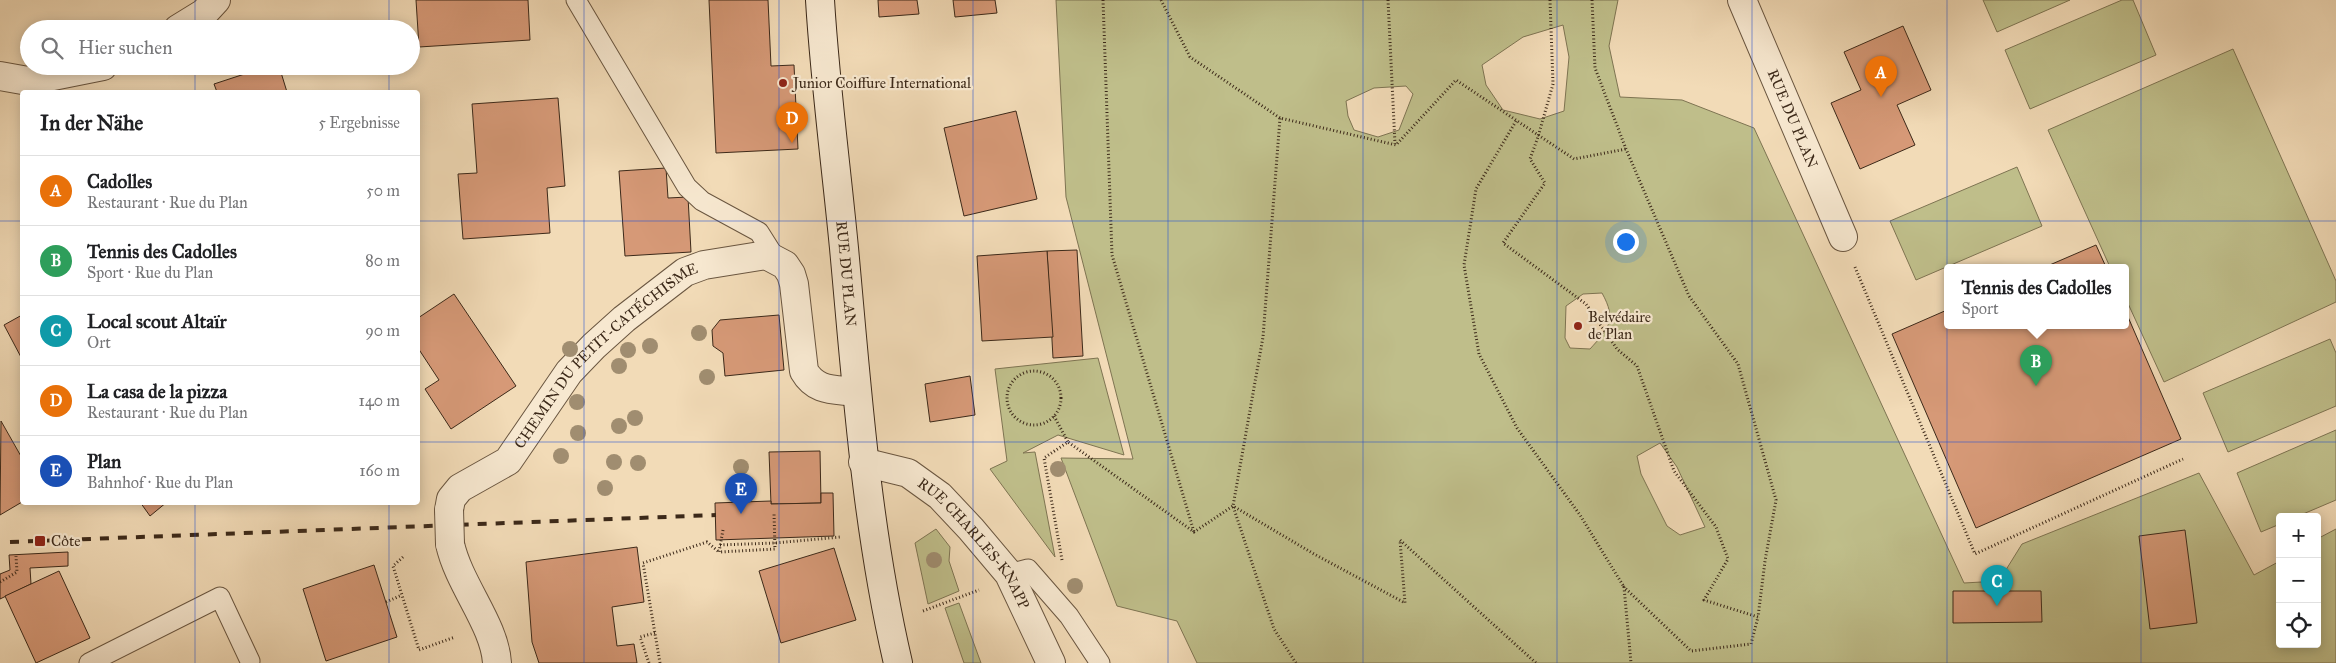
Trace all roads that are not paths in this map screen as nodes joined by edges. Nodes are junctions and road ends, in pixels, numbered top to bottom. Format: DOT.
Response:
graph roads {
  1 [pos="216,0"];
  2 [pos="576,0"];
  3 [pos="820,0"];
  4 [pos="1742,0"];
  5 [pos="193,20"];
  6 [pos="58,75"];
  7 [pos="0,76"];
  8 [pos="1842,236"];
  9 [pos="776,259"];
  10 [pos="856,392"];
  11 [pos="863,462"];
  12 [pos="1009,574"];
  13 [pos="250,661"];
  14 [pos="88,663"];
  15 [pos="497,663"];
  16 [pos="898,663"];
  17 [pos="1051,663"];
  18 [pos="1100,663"];
  1 -- 5 [label="street"];
  2 -- 9 [label="lane"];
  3 -- 10 [label="street, RUE DU PLAN"];
  4 -- 8 [label="street, RUE DU PLAN"];
  6 -- 7 [label="street"];
  9 -- 10 [label="street"];
  9 -- 15 [label="street, CHEMIN DU PETIT-CATÉCHISME, bridge"];
  10 -- 11 [label="street, RUE DU PLAN"];
  11 -- 12 [label="street, RUE CHARLES-KNAPP"];
  11 -- 16 [label="street, RUE DU PLAN"];
  12 -- 17 [label="street, RUE CHARLES-KNAPP"];
  12 -- 18 [label="lane"];
  13 -- 14 [label="lane"];
}
